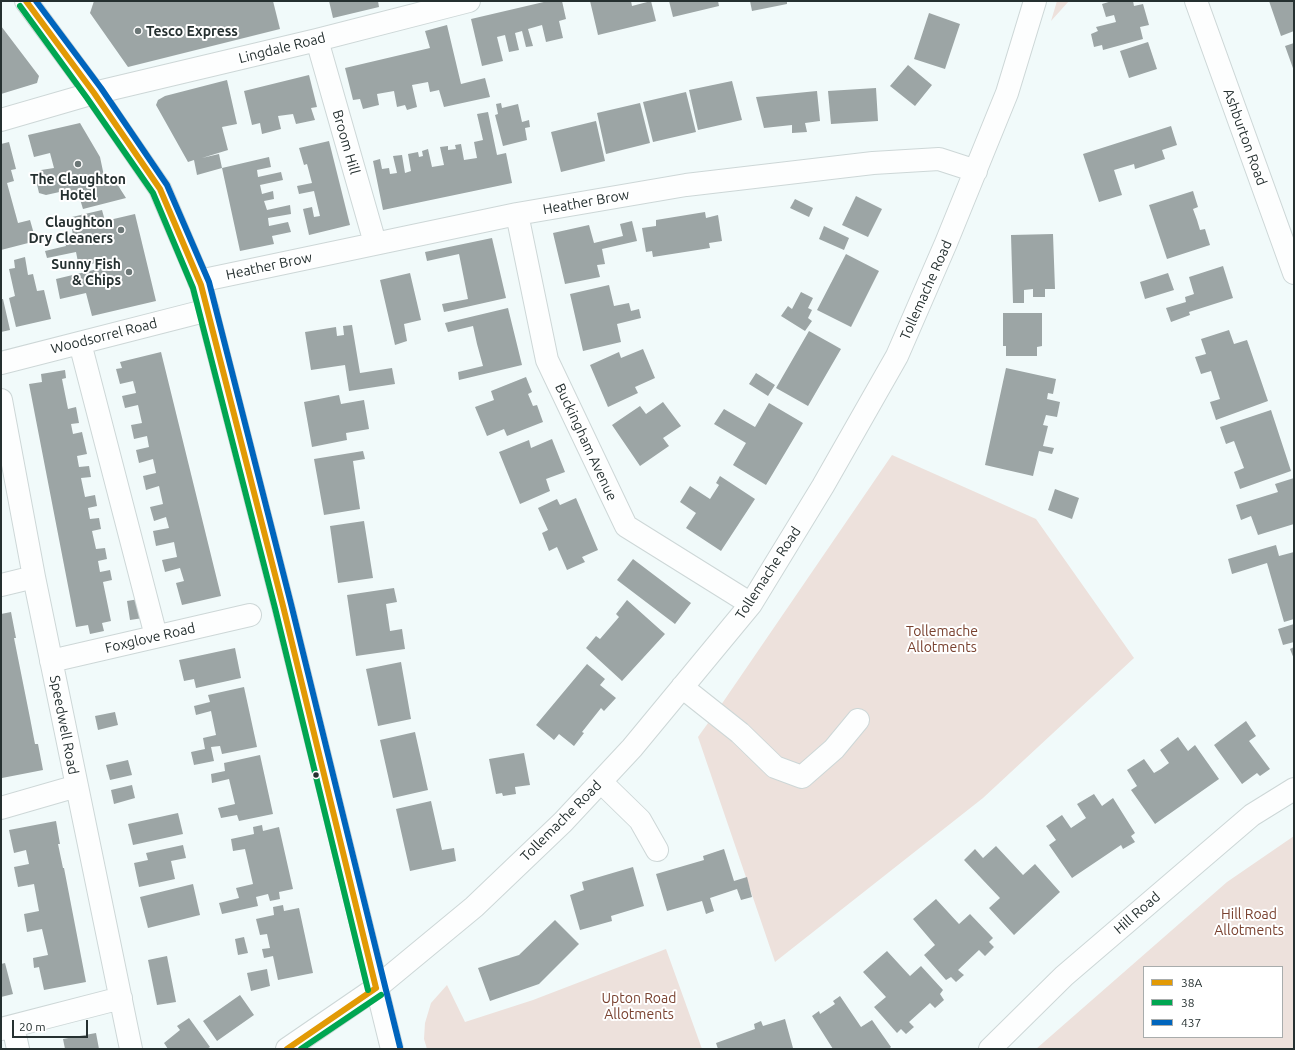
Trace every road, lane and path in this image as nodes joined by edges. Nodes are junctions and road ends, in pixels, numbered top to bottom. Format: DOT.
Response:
graph roads {
  1 [pos="469,1"];
  2 [pos="1035,1"];
  3 [pos="1196,1"];
  4 [pos="31,3"];
  5 [pos="317,40"];
  6 [pos="94,93"];
  7 [pos="1,120"];
  8 [pos="976,171"];
  9 [pos="517,214"];
  10 [pos="1287,231"];
  11 [pos="375,243"];
  12 [pos="1294,273"];
  13 [pos="199,281"];
  14 [pos="208,310"];
  15 [pos="80,343"];
  16 [pos="1,363"];
  17 [pos="1,400"];
  18 [pos="34,577"];
  19 [pos="1,585"];
  20 [pos="751,604"];
  21 [pos="250,615"];
  22 [pos="156,636"];
  23 [pos="51,661"];
  24 [pos="682,687"];
  25 [pos="858,720"];
  26 [pos="601,782"];
  27 [pos="77,786"];
  28 [pos="1294,789"];
  29 [pos="1,808"];
  30 [pos="657,850"];
  31 [pos="376,988"];
  32 [pos="121,998"];
  33 [pos="7,1027"];
  34 [pos="18,1049"];
  35 [pos="131,1049"];
  36 [pos="287,1049"];
  37 [pos="392,1049"];
  38 [pos="990,1049"];
  1 -- 5 [label="street, Lingdale Road"];
  2 -- 8 [label="street, Tollemache Road"];
  3 -- 10 [label="street, Ashburton Road"];
  4 -- 6 [label="street"];
  5 -- 6 [label="street, Lingdale Road"];
  5 -- 11 [label="street, Broom Hill"];
  6 -- 7 [label="street, Lingdale Road"];
  6 -- 13 [label="street"];
  8 -- 9 [label="street, Heather Brow"];
  8 -- 20 [label="street, Tollemache Road"];
  9 -- 11 [label="street, Heather Brow"];
  9 -- 20 [label="street, Buckingham Avenue"];
  10 -- 12 [label="street, Ashburton Road"];
  11 -- 13 [label="street, Heather Brow"];
  13 -- 14 [label="street"];
  14 -- 15 [label="street, Woodsorrel Road"];
  14 -- 31 [label="street"];
  15 -- 16 [label="street, Woodsorrel Road"];
  15 -- 22 [label="street"];
  17 -- 18 [label="street, Speedwell Road"];
  18 -- 19 [label="street"];
  18 -- 23 [label="street, Speedwell Road"];
  20 -- 24 [label="street, Tollemache Road"];
  21 -- 22 [label="street, Foxglove Road"];
  22 -- 23 [label="street, Foxglove Road"];
  23 -- 27 [label="street, Speedwell Road"];
  24 -- 25 [label="street"];
  24 -- 26 [label="street, Tollemache Road"];
  26 -- 30 [label="street"];
  26 -- 31 [label="street, Tollemache Road"];
  27 -- 29 [label="street"];
  27 -- 32 [label="street, Speedwell Road"];
  28 -- 38 [label="street, Hill Road"];
  31 -- 36 [label="street, Tollemache Road"];
  31 -- 37 [label="street"];
  32 -- 33 [label="street"];
  32 -- 35 [label="street, Speedwell Road"];
  33 -- 34 [label="street"];
}
